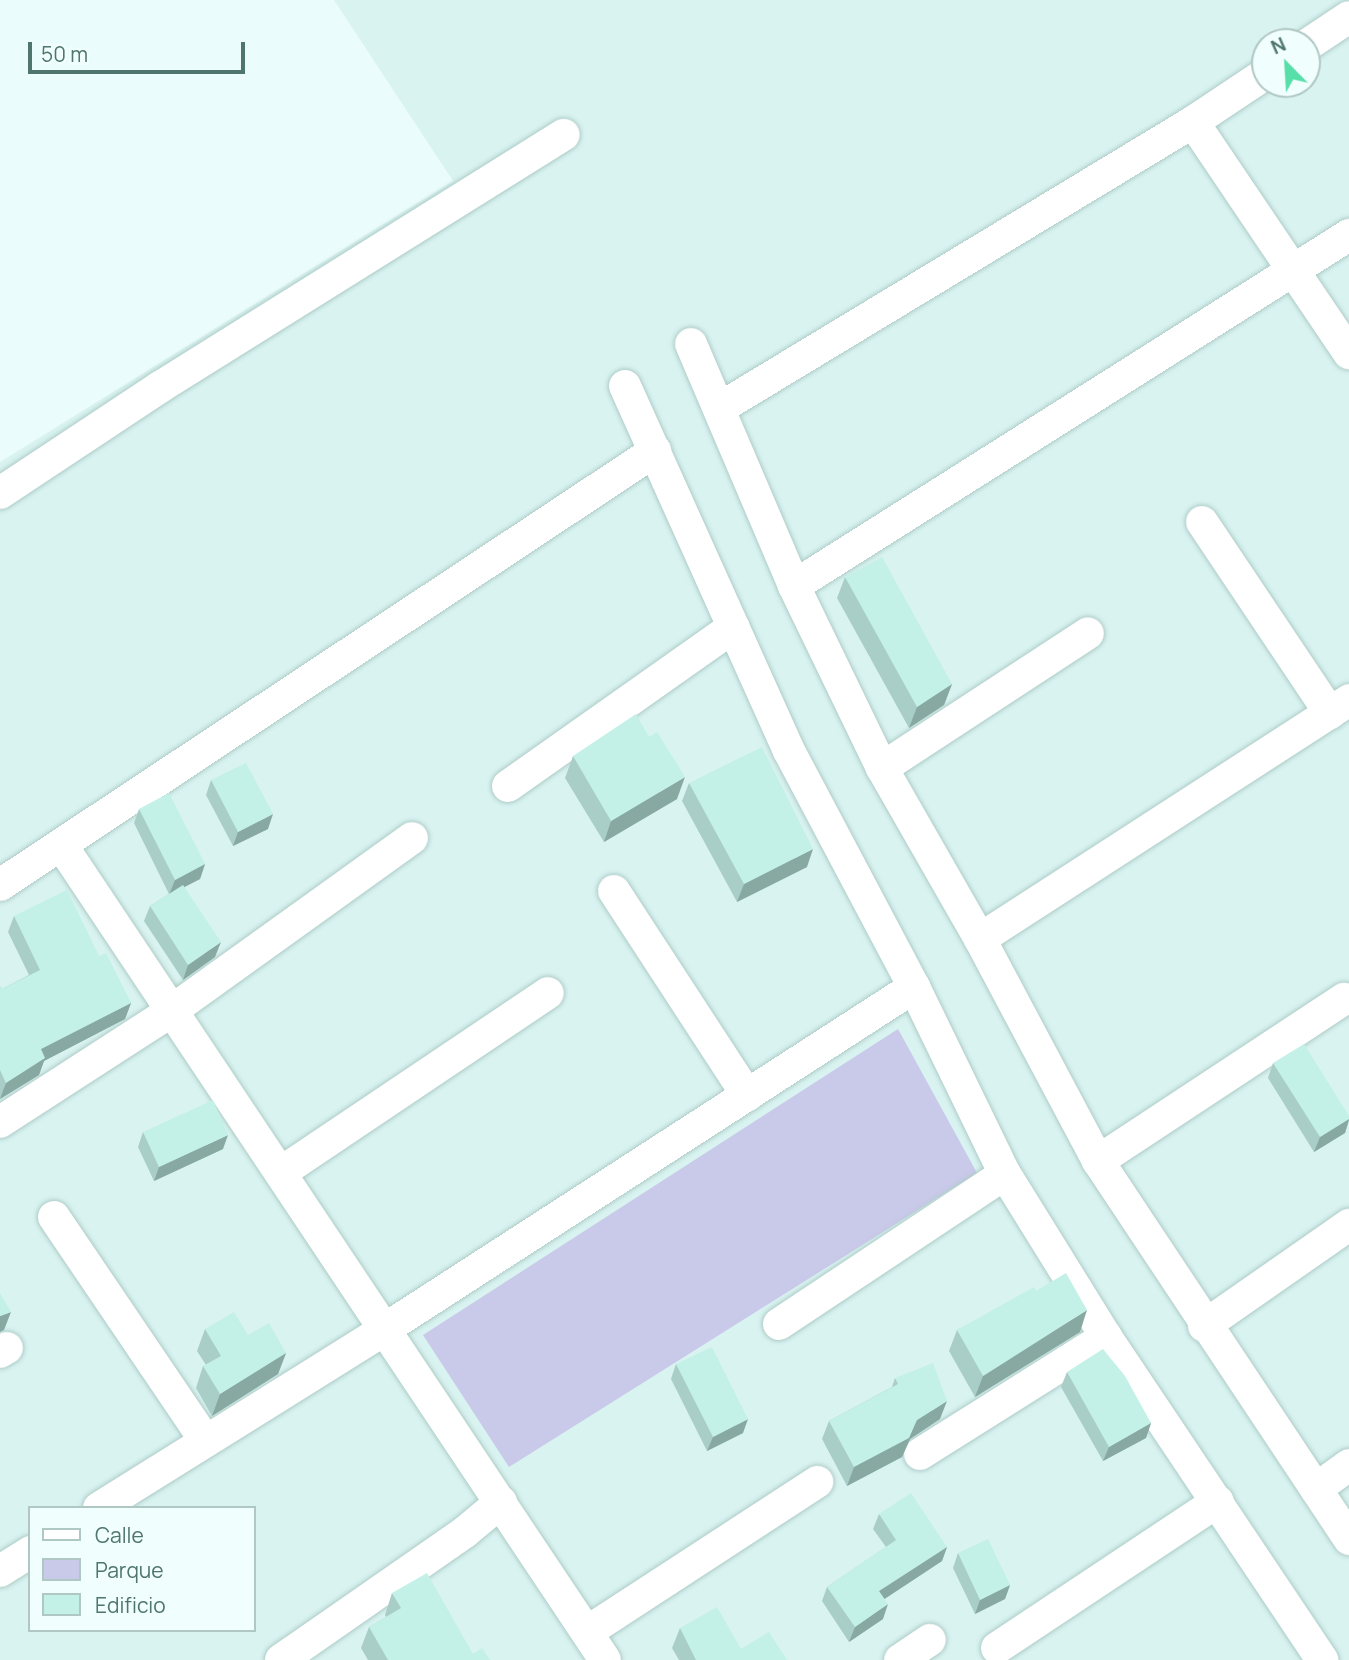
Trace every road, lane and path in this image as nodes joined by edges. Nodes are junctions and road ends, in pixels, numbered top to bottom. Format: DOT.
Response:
graph roads {
  1 [pos="1349,17"];
  2 [pos="1321,36"];
  3 [pos="1251,83"];
  4 [pos="1193,122"];
  5 [pos="564,135"];
  6 [pos="1349,235"];
  7 [pos="1293,271"];
  8 [pos="691,344"];
  9 [pos="1349,353"];
  10 [pos="625,386"];
  11 [pos="720,408"];
  12 [pos="654,451"];
  13 [pos="0,493"];
  14 [pos="1202,522"];
  15 [pos="794,586"];
  16 [pos="733,627"];
  17 [pos="1088,633"];
  18 [pos="1339,706"];
  19 [pos="881,768"];
  20 [pos="508,786"];
  21 [pos="412,838"];
  22 [pos="62,846"];
  23 [pos="0,885"];
  24 [pos="614,891"];
  25 [pos="980,939"];
  26 [pos="914,986"];
  27 [pos="548,993"];
  28 [pos="1344,999"];
  29 [pos="170,1012"];
  30 [pos="747,1096"];
  31 [pos="0,1122"];
  32 [pos="1098,1161"];
  33 [pos="283,1171"];
  34 [pos="1005,1174"];
  35 [pos="54,1217"];
  36 [pos="1349,1225"];
  37 [pos="779,1324"];
  38 [pos="1204,1326"];
  39 [pos="385,1329"];
  40 [pos="1106,1337"];
  41 [pos="205,1440"];
  42 [pos="920,1454"];
  43 [pos="1349,1465"];
  44 [pos="817,1482"];
  45 [pos="1315,1489"];
  46 [pos="1218,1501"];
  47 [pos="501,1502"];
  48 [pos="102,1506"];
  49 [pos="1349,1539"];
  50 [pos="28,1553"];
  51 [pos="0,1571"];
  52 [pos="587,1632"];
  53 [pos="930,1640"];
  54 [pos="997,1648"];
  55 [pos="281,1660"];
  56 [pos="605,1660"];
  57 [pos="900,1660"];
  58 [pos="1322,1660"];
  1 -- 2 [label="street"];
  3 -- 4 [label="street"];
  4 -- 7 [label="street"];
  4 -- 11 [label="street"];
  5 -- 13 [label="street"];
  6 -- 7 [label="street"];
  7 -- 9 [label="street"];
  7 -- 15 [label="street"];
  8 -- 11 [label="street"];
  10 -- 12 [label="street"];
  11 -- 15 [label="street"];
  12 -- 16 [label="street"];
  12 -- 22 [label="street"];
  14 -- 18 [label="street"];
  15 -- 19 [label="street"];
  16 -- 20 [label="street"];
  16 -- 26 [label="street"];
  17 -- 19 [label="street"];
  18 -- 25 [label="street"];
  19 -- 25 [label="street"];
  21 -- 29 [label="street"];
  22 -- 23 [label="street"];
  22 -- 29 [label="street"];
  24 -- 30 [label="street"];
  25 -- 32 [label="street"];
  26 -- 30 [label="street"];
  26 -- 34 [label="street"];
  27 -- 33 [label="street"];
  28 -- 32 [label="street"];
  29 -- 31 [label="street"];
  29 -- 33 [label="street"];
  30 -- 39 [label="street"];
  32 -- 38 [label="street"];
  33 -- 39 [label="street"];
  34 -- 37 [label="street"];
  34 -- 40 [label="street"];
  35 -- 41 [label="street"];
  36 -- 38 [label="street"];
  38 -- 45 [label="street"];
  39 -- 41 [label="street"];
  39 -- 47 [label="street"];
  40 -- 42 [label="street"];
  40 -- 46 [label="street"];
  41 -- 48 [label="street"];
  43 -- 45 [label="street"];
  44 -- 52 [label="street"];
  45 -- 49 [label="street"];
  46 -- 54 [label="street"];
  46 -- 58 [label="street"];
  47 -- 52 [label="street"];
  47 -- 55 [label="street"];
  50 -- 51 [label="street"];
  52 -- 56 [label="street"];
  53 -- 57 [label="street"];
}
